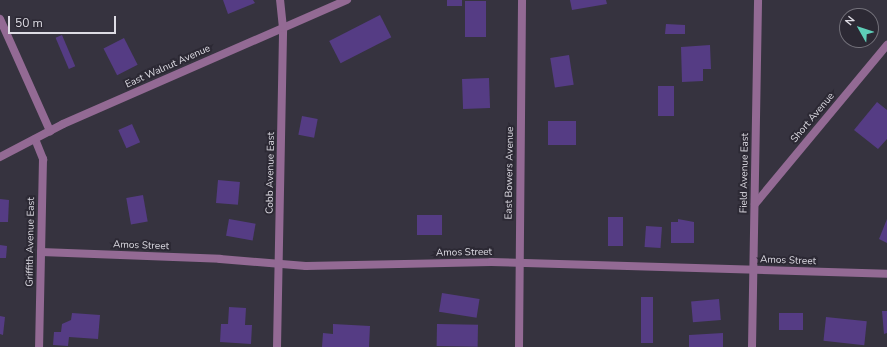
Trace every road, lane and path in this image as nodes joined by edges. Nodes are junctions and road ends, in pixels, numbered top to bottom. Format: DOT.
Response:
graph roads {
  1 [pos="280,0"];
  2 [pos="346,0"];
  3 [pos="522,0"];
  4 [pos="758,0"];
  5 [pos="0,19"];
  6 [pos="283,28"];
  7 [pos="887,45"];
  8 [pos="50,131"];
  9 [pos="35,139"];
  10 [pos="0,157"];
  11 [pos="755,204"];
  12 [pos="41,252"];
  13 [pos="518,263"];
  14 [pos="279,264"];
  15 [pos="753,270"];
  16 [pos="887,274"];
  17 [pos="39,347"];
  18 [pos="277,347"];
  19 [pos="519,347"];
  20 [pos="752,347"];
  1 -- 6 [label="street, Cobb Avenue East"];
  2 -- 6 [label="street, East Walnut Avenue"];
  3 -- 13 [label="street, East Bowers Avenue"];
  4 -- 11 [label="street, Field Avenue East"];
  5 -- 8 [label="street"];
  6 -- 8 [label="street, East Walnut Avenue"];
  6 -- 14 [label="street, Cobb Avenue East"];
  7 -- 11 [label="street, Short Avenue"];
  8 -- 9 [label="street, East Walnut Avenue"];
  9 -- 10 [label="street, East Walnut Avenue"];
  9 -- 12 [label="street, Griffith Avenue East"];
  11 -- 15 [label="street, Field Avenue East"];
  12 -- 14 [label="street, Amos Street"];
  12 -- 17 [label="street, Griffith Avenue East"];
  13 -- 14 [label="street, Amos Street"];
  13 -- 15 [label="street, Amos Street"];
  13 -- 19 [label="street, East Bowers Avenue"];
  14 -- 18 [label="street, Cobb Avenue East"];
  15 -- 16 [label="street, Amos Street"];
  15 -- 20 [label="street, Field Avenue East"];
}
